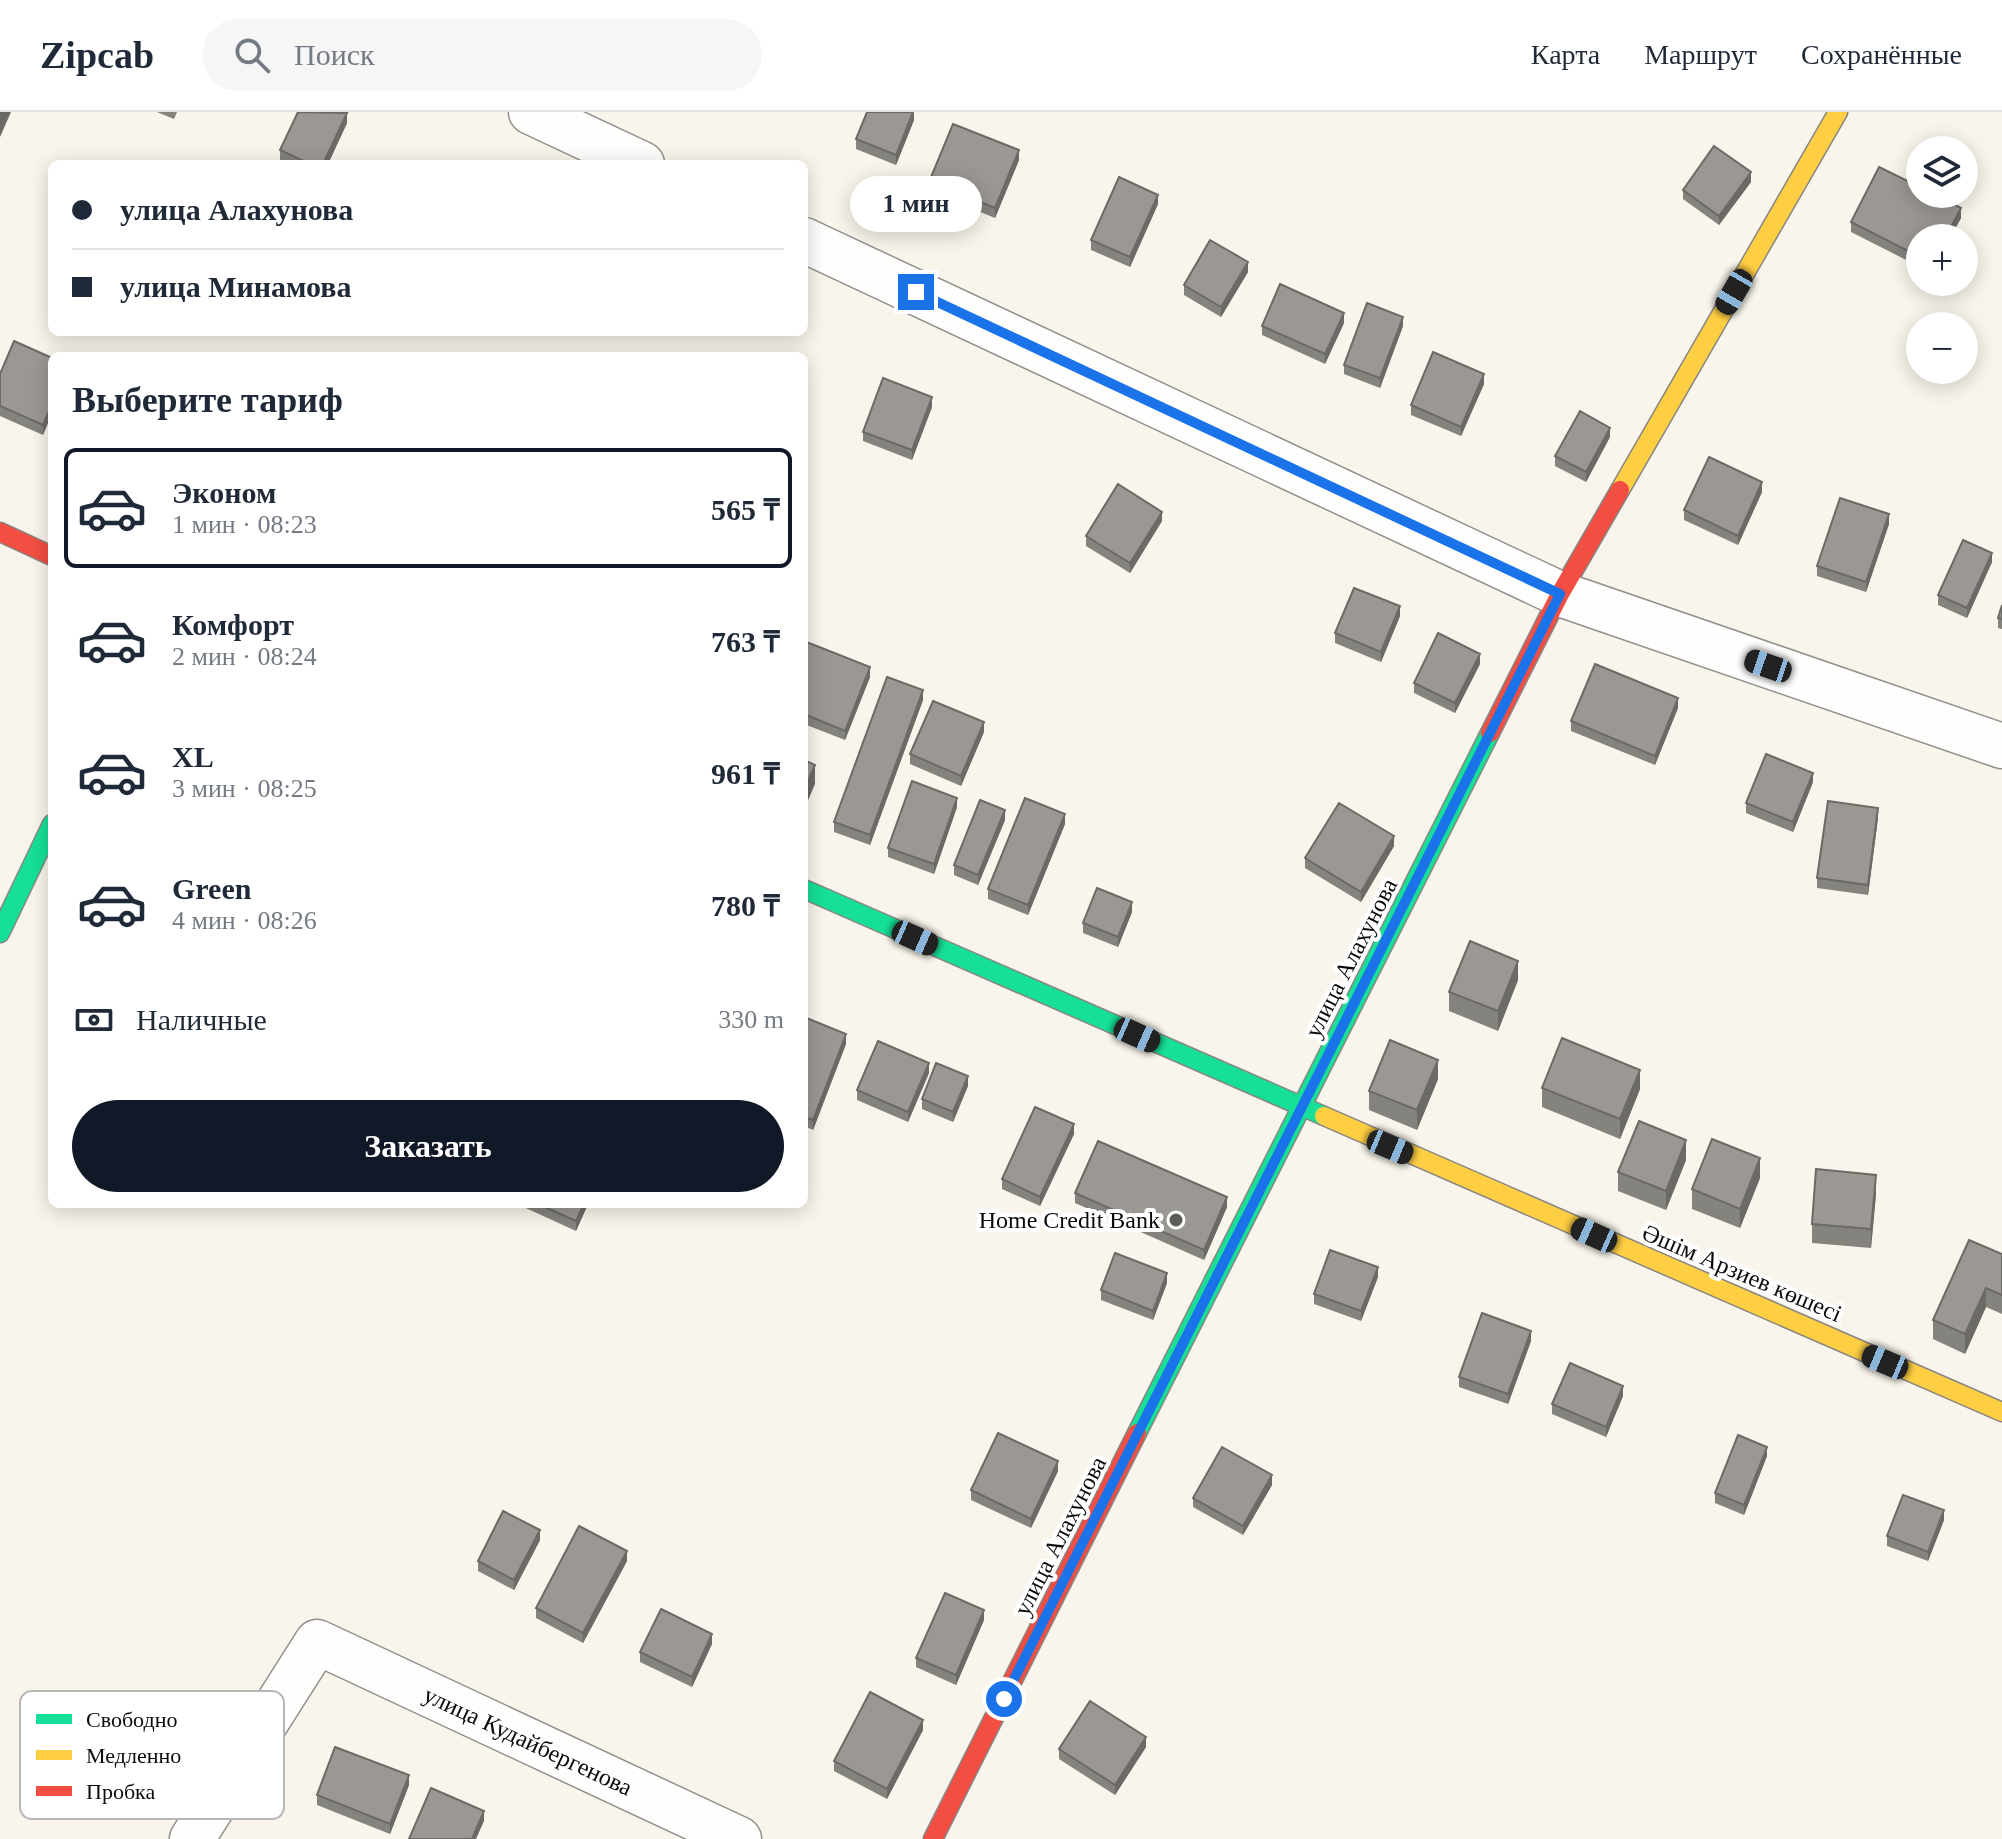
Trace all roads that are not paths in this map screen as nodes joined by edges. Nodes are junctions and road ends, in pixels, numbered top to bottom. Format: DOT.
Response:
graph roads {
  1 [pos="531,112"];
  2 [pos="1838,112"];
  3 [pos="633,160"];
  4 [pos="808,242"];
  5 [pos="0,532"];
  6 [pos="48,554"];
  7 [pos="1560,594"];
  8 [pos="2002,746"];
  9 [pos="48,832"];
  10 [pos="808,891"];
  11 [pos="0,933"];
  12 [pos="1303,1109"];
  13 [pos="2002,1412"];
  14 [pos="284,1694"];
  15 [pos="205,1819"];
  16 [pos="192,1839"];
  17 [pos="739,1839"];
  18 [pos="933,1839"];
  1 -- 3 [label="street"];
  2 -- 7 [label="street, улица Алахунова"];
  4 -- 7 [label="street"];
  5 -- 6 [label="street"];
  7 -- 8 [label="street"];
  7 -- 12 [label="street, улица Алахунова"];
  9 -- 11 [label="street"];
  10 -- 12 [label="street, Әшім Арзиев көшесі"];
  12 -- 13 [label="street, Әшім Арзиев көшесі"];
  12 -- 18 [label="street, улица Алахунова"];
  14 -- 17 [label="street, улица Кудайбергенова"];
  15 -- 16 [label="street, улица Кудайбергенова"];
}
